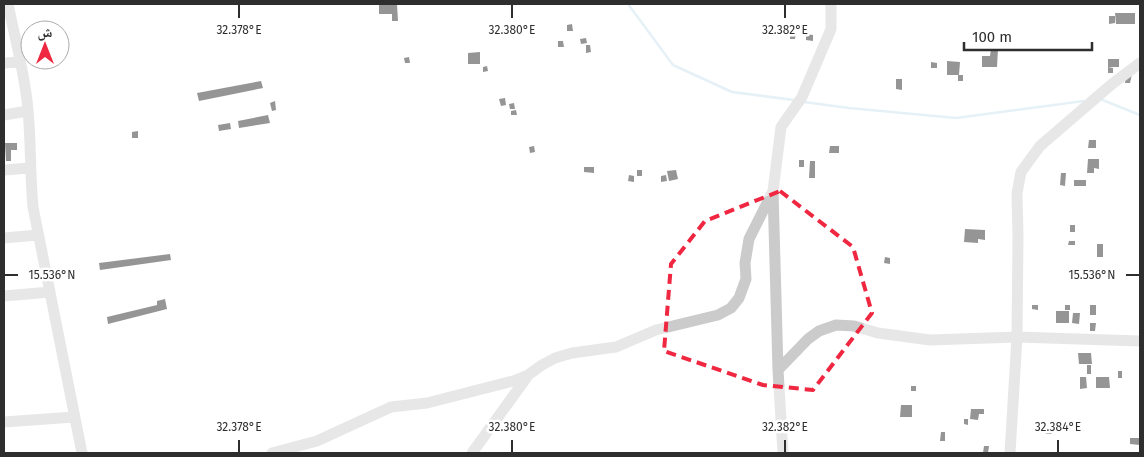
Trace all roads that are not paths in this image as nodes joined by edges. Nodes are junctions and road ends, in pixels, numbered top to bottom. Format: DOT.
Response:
graph roads {
  1 [pos="8,4"];
  2 [pos="831,4"];
  3 [pos="20,62"];
  4 [pos="4,63"];
  5 [pos="1140,63"];
  6 [pos="21,70"];
  7 [pos="28,111"];
  8 [pos="4,115"];
  9 [pos="30,168"];
  10 [pos="4,170"];
  11 [pos="773,191"];
  12 [pos="38,235"];
  13 [pos="4,238"];
  14 [pos="50,292"];
  15 [pos="4,296"];
  16 [pos="1017,337"];
  17 [pos="1140,341"];
  18 [pos="778,370"];
  19 [pos="528,375"];
  20 [pos="74,417"];
  21 [pos="4,422"];
  22 [pos="784,451"];
  23 [pos="82,453"];
  24 [pos="272,453"];
  25 [pos="472,453"];
  26 [pos="1010,453"];
  1 -- 3 [label="street"];
  2 -- 11 [label="street"];
  3 -- 4 [label="street"];
  5 -- 16 [label="street"];
  6 -- 7 [label="street"];
  7 -- 8 [label="street"];
  7 -- 9 [label="street"];
  9 -- 10 [label="street"];
  9 -- 12 [label="street"];
  11 -- 18 [label="street"];
  11 -- 19 [label="street"];
  12 -- 13 [label="street"];
  12 -- 14 [label="street"];
  14 -- 15 [label="street"];
  14 -- 20 [label="street"];
  16 -- 17 [label="street"];
  16 -- 18 [label="street"];
  16 -- 26 [label="street"];
  18 -- 22 [label="street"];
  19 -- 24 [label="street"];
  19 -- 25 [label="street"];
  20 -- 21 [label="street"];
  20 -- 23 [label="street"];
}
